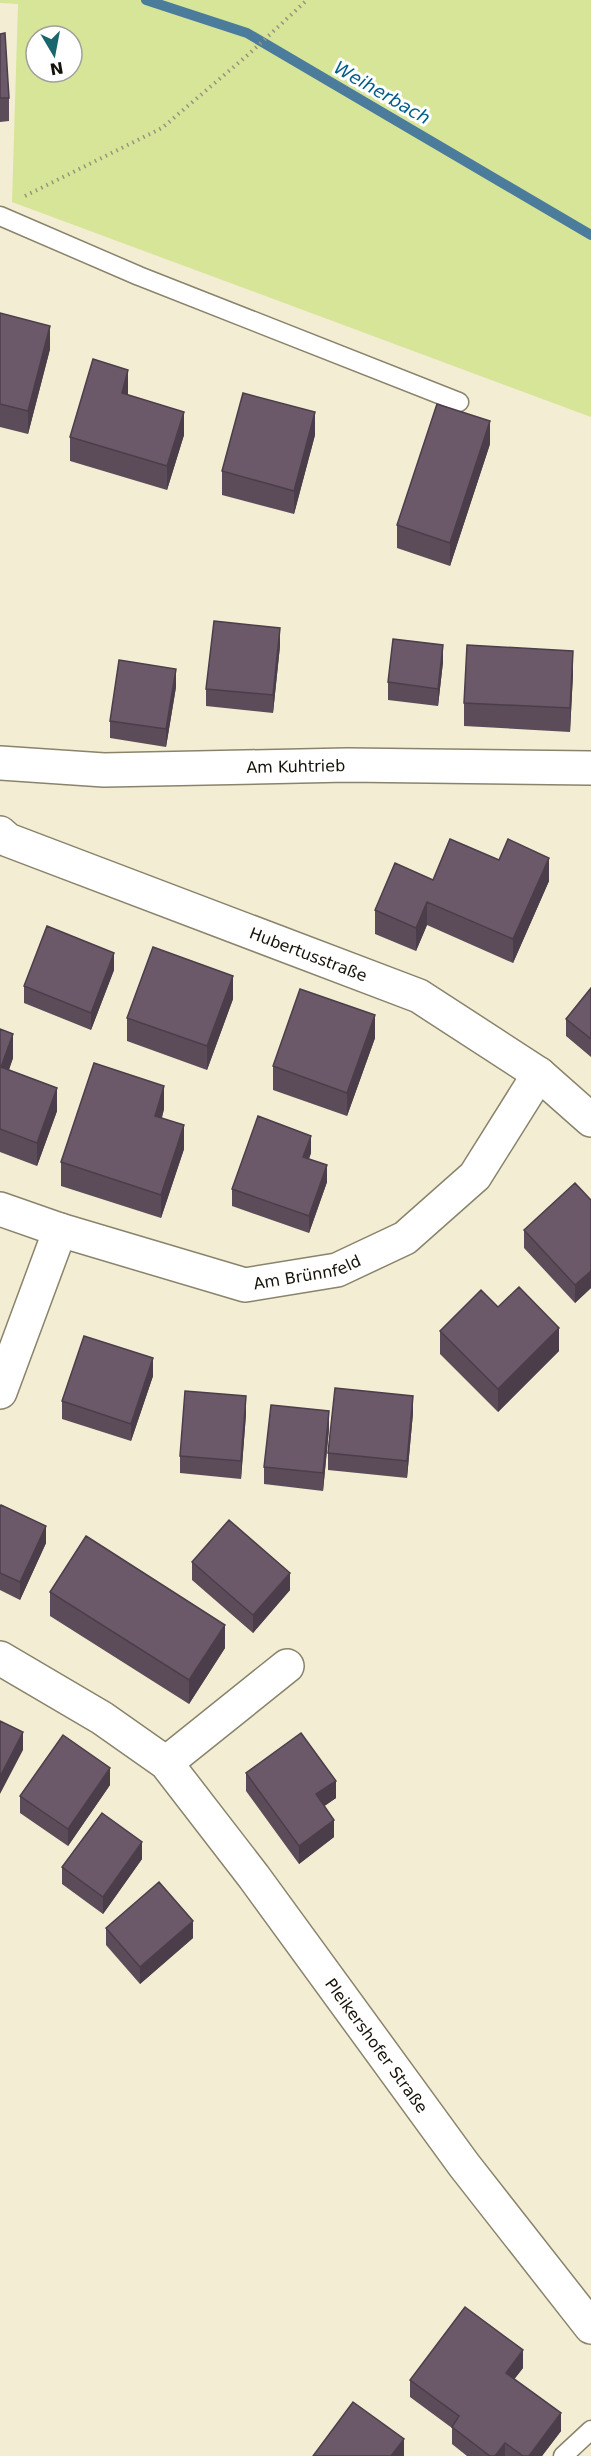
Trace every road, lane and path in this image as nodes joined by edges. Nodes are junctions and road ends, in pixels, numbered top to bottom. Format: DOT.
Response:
graph roads {
  1 [pos="307,0"];
  2 [pos="20,198"];
  3 [pos="0,216"];
  4 [pos="459,402"];
  5 [pos="0,764"];
  6 [pos="591,768"];
  7 [pos="0,833"];
  8 [pos="539,1074"];
  9 [pos="591,1120"];
  10 [pos="0,1209"];
  11 [pos="60,1230"];
  12 [pos="0,1392"];
  13 [pos="0,1658"];
  14 [pos="287,1666"];
  15 [pos="166,1763"];
  16 [pos="591,2327"];
  17 [pos="591,2430"];
  18 [pos="563,2456"];
  1 -- 2 [label="path"];
  3 -- 4 [label="lane"];
  5 -- 6 [label="street, Am Kuhtrieb"];
  7 -- 8 [label="street, Hubertusstraße"];
  8 -- 9 [label="street, Hubertusstraße"];
  8 -- 11 [label="street, Am Brünnfeld"];
  10 -- 11 [label="street, Am Brünnfeld"];
  11 -- 12 [label="street"];
  13 -- 15 [label="street, Pleikershofer Straße"];
  14 -- 15 [label="street"];
  15 -- 16 [label="street, Pleikershofer Straße"];
  17 -- 18 [label="lane"];
}
